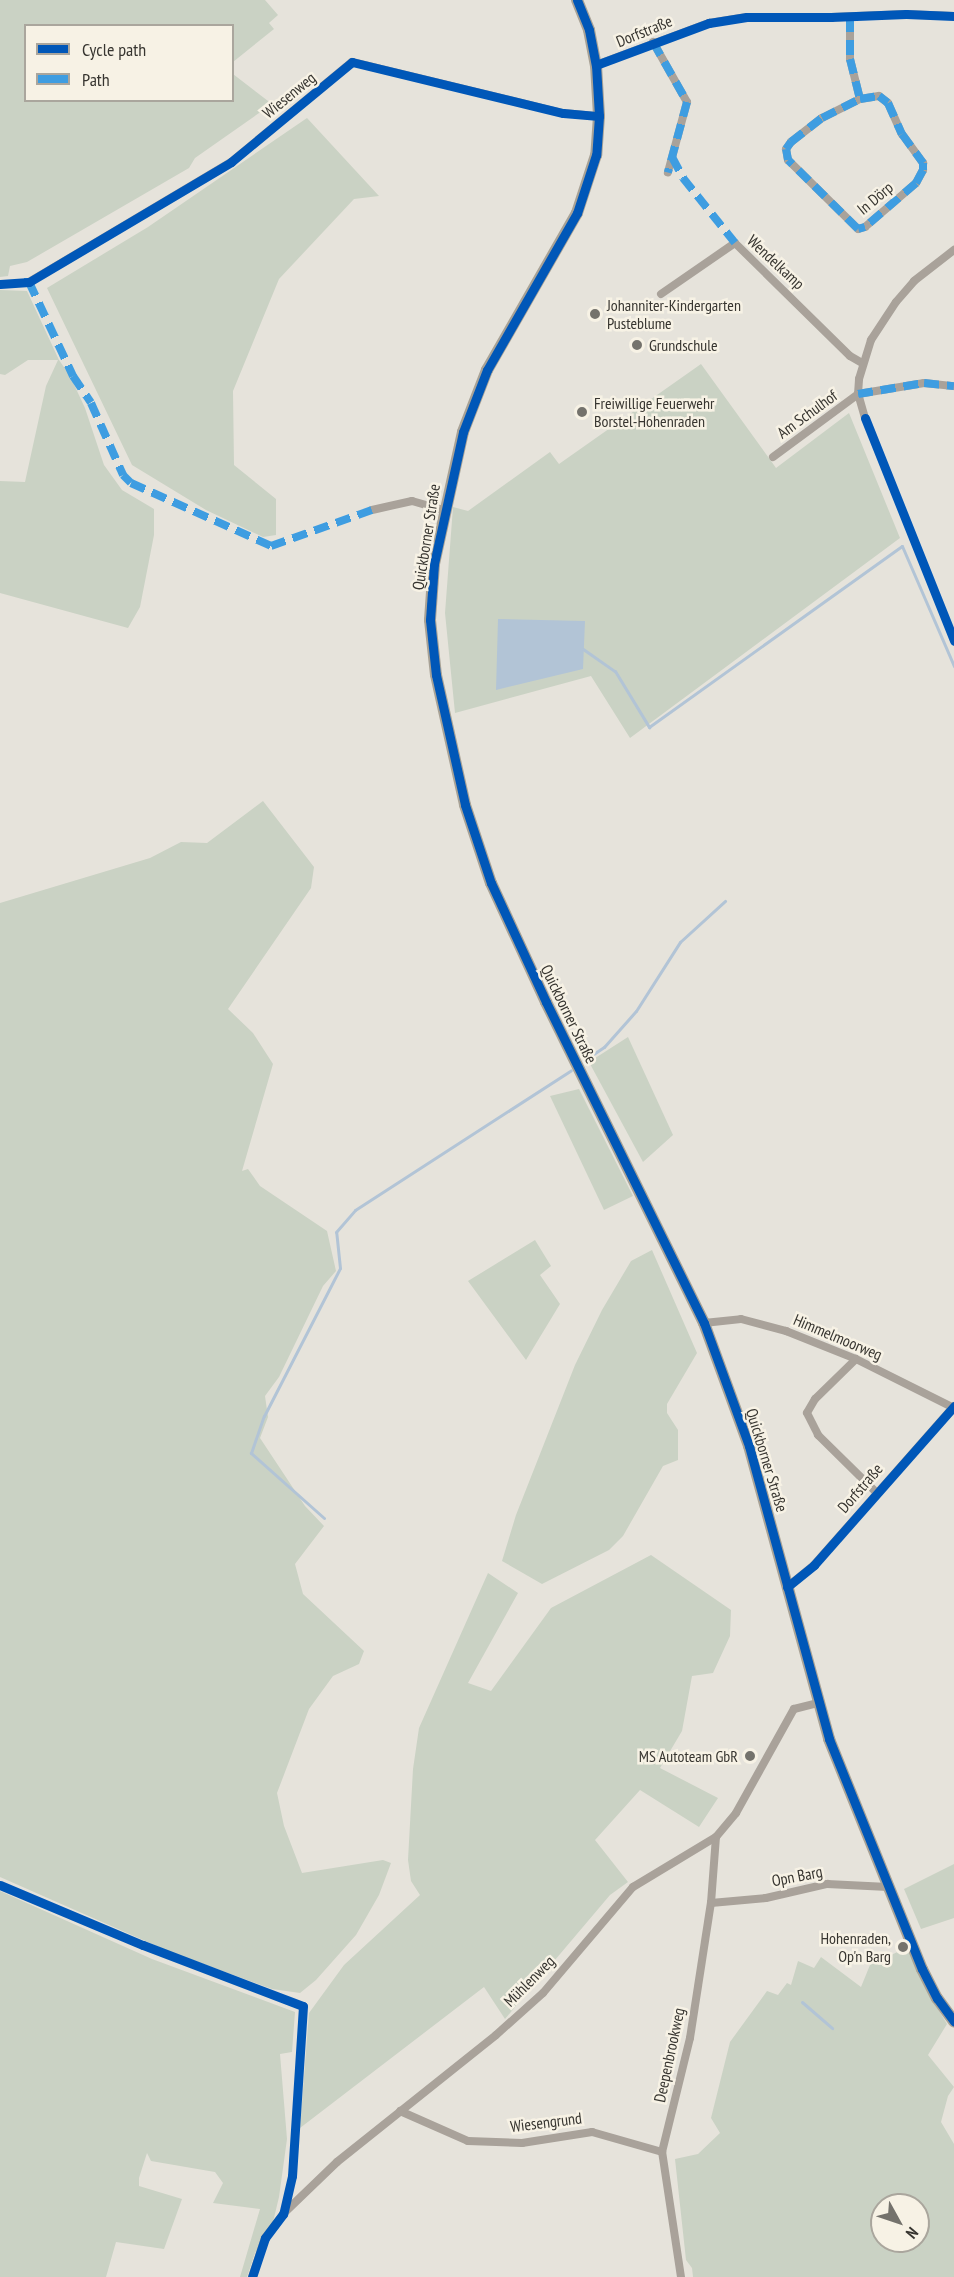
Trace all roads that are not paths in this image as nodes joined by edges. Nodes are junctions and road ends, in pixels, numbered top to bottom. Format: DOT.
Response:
graph roads {
  1 [pos="578,0"];
  2 [pos="954,16"];
  3 [pos="850,17"];
  4 [pos="653,42"];
  5 [pos="596,65"];
  6 [pos="860,99"];
  7 [pos="599,116"];
  8 [pos="668,172"];
  9 [pos="954,250"];
  10 [pos="29,282"];
  11 [pos="661,294"];
  12 [pos="862,363"];
  13 [pos="954,387"];
  14 [pos="858,394"];
  15 [pos="865,418"];
  16 [pos="773,457"];
  17 [pos="372,510"];
  18 [pos="444,510"];
  19 [pos="704,1323"];
  20 [pos="856,1359"];
  21 [pos="954,1407"];
  22 [pos="876,1492"];
  23 [pos="787,1587"];
  24 [pos="818,1704"];
  25 [pos="716,1837"];
  26 [pos="888,1887"];
  27 [pos="711,1903"];
  28 [pos="954,2021"];
  29 [pos="400,2111"];
  30 [pos="662,2151"];
  31 [pos="252,2277"];
  32 [pos="681,2277"];
  1 -- 5 [label="main road, Quickborner Straße"];
  2 -- 3 [label="street, Dorfstraße"];
  3 -- 4 [label="street, Dorfstraße"];
  3 -- 6 [label="street"];
  4 -- 5 [label="street, Dorfstraße"];
  4 -- 8 [label="street"];
  5 -- 7 [label="main road, Quickborner Straße"];
  6 -- 6 [label="street, In Dörp"];
  7 -- 10 [label="street, Wiesenweg"];
  7 -- 18 [label="main road, Quickborner Straße"];
  9 -- 12 [label="street"];
  11 -- 12 [label="street, Wendelkamp"];
  12 -- 14 [label="street"];
  13 -- 14 [label="street"];
  14 -- 15 [label="street"];
  14 -- 16 [label="street, Am Schulhof"];
  17 -- 18 [label="street"];
  18 -- 19 [label="main road, Quickborner Straße"];
  19 -- 20 [label="street, Himmelmoorweg"];
  19 -- 23 [label="main road, Quickborner Straße"];
  20 -- 21 [label="street, Himmelmoorweg"];
  20 -- 22 [label="street"];
  21 -- 22 [label="street, Dorfstraße"];
  22 -- 23 [label="street, Dorfstraße"];
  23 -- 24 [label="main road, Quickborner Straße"];
  24 -- 25 [label="street, Mühlenweg"];
  24 -- 26 [label="main road, Quickborner Straße"];
  25 -- 27 [label="street, Deepenbrookweg"];
  25 -- 29 [label="street, Mühlenweg"];
  26 -- 27 [label="street, Opn Barg"];
  26 -- 28 [label="main road, Quickborner Straße"];
  27 -- 30 [label="street, Deepenbrookweg"];
  29 -- 30 [label="street, Wiesengrund"];
  29 -- 31 [label="street, Mühlenweg"];
  30 -- 32 [label="street, Deepenbrookweg"];
}
